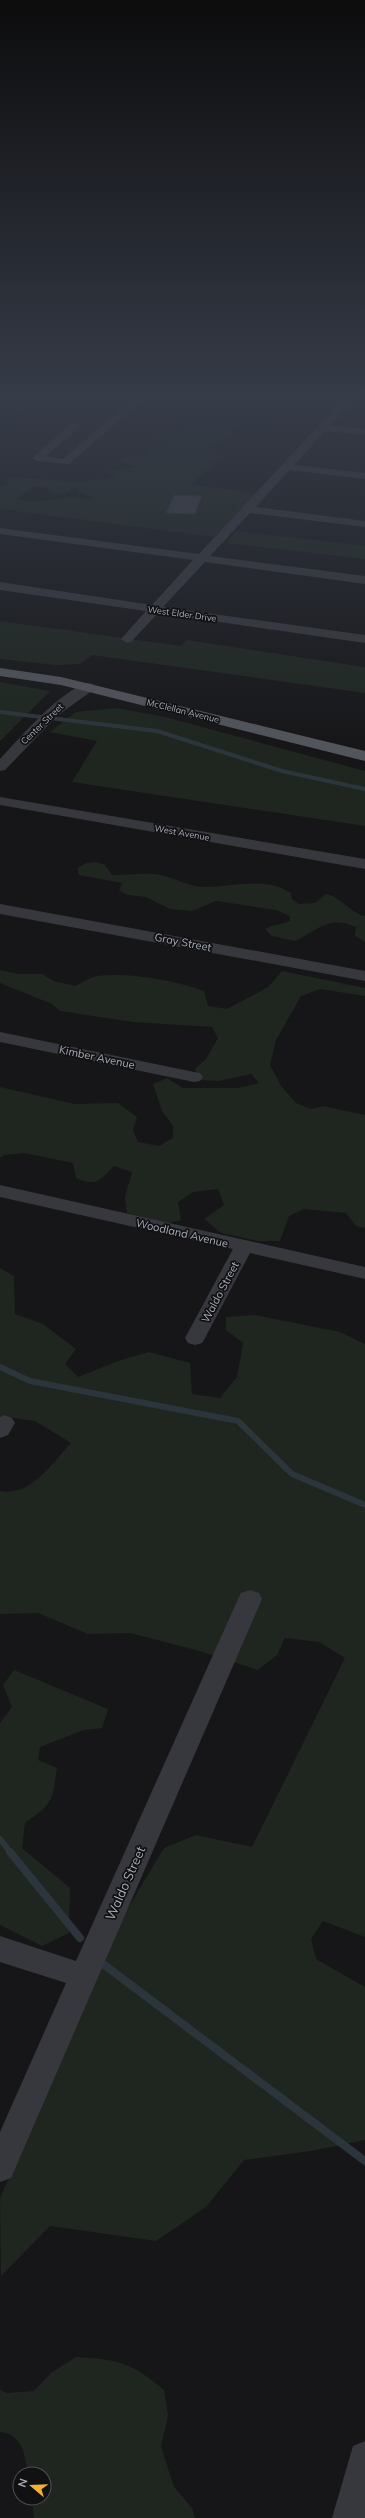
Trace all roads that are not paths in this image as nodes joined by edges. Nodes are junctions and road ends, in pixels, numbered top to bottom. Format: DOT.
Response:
graph roads {
  1 [pos="243,513"];
  2 [pos="274,513"];
  3 [pos="365,524"];
  4 [pos="0,531"];
  5 [pos="201,558"];
  6 [pos="365,580"];
  7 [pos="0,586"];
  8 [pos="154,610"];
  9 [pos="127,639"];
  10 [pos="365,639"];
  11 [pos="0,672"];
  12 [pos="88,687"];
  13 [pos="365,756"];
  14 [pos="0,766"];
  15 [pos="0,802"];
  16 [pos="365,864"];
  17 [pos="0,909"];
  18 [pos="365,976"];
  19 [pos="0,1037"];
  20 [pos="194,1077"];
  21 [pos="0,1191"];
  22 [pos="244,1247"];
  23 [pos="365,1273"];
  24 [pos="195,1338"];
  25 [pos="250,1599"];
  26 [pos="0,1949"];
  27 [pos="84,1976"];
  28 [pos="0,2167"];
  29 [pos="365,2458"];
  30 [pos="350,2518"];
  1 -- 5 [label="street"];
  2 -- 3 [label="street"];
  4 -- 5 [label="street"];
  5 -- 6 [label="street"];
  5 -- 8 [label="street"];
  7 -- 8 [label="street, West Elder Drive"];
  8 -- 9 [label="street"];
  8 -- 10 [label="street, West Elder Drive"];
  11 -- 12 [label="main road, McClellan Avenue"];
  12 -- 13 [label="main road, McClellan Avenue"];
  12 -- 14 [label="street, Center Street"];
  15 -- 16 [label="street, West Avenue"];
  17 -- 18 [label="street, Gray Street"];
  19 -- 20 [label="street, Kimber Avenue"];
  21 -- 22 [label="street, Woodland Avenue"];
  22 -- 23 [label="street, Woodland Avenue"];
  22 -- 24 [label="street, Waldo Street"];
  25 -- 27 [label="street, Waldo Street"];
  26 -- 27 [label="street"];
  27 -- 28 [label="street, Waldo Street"];
  29 -- 30 [label="street"];
}
